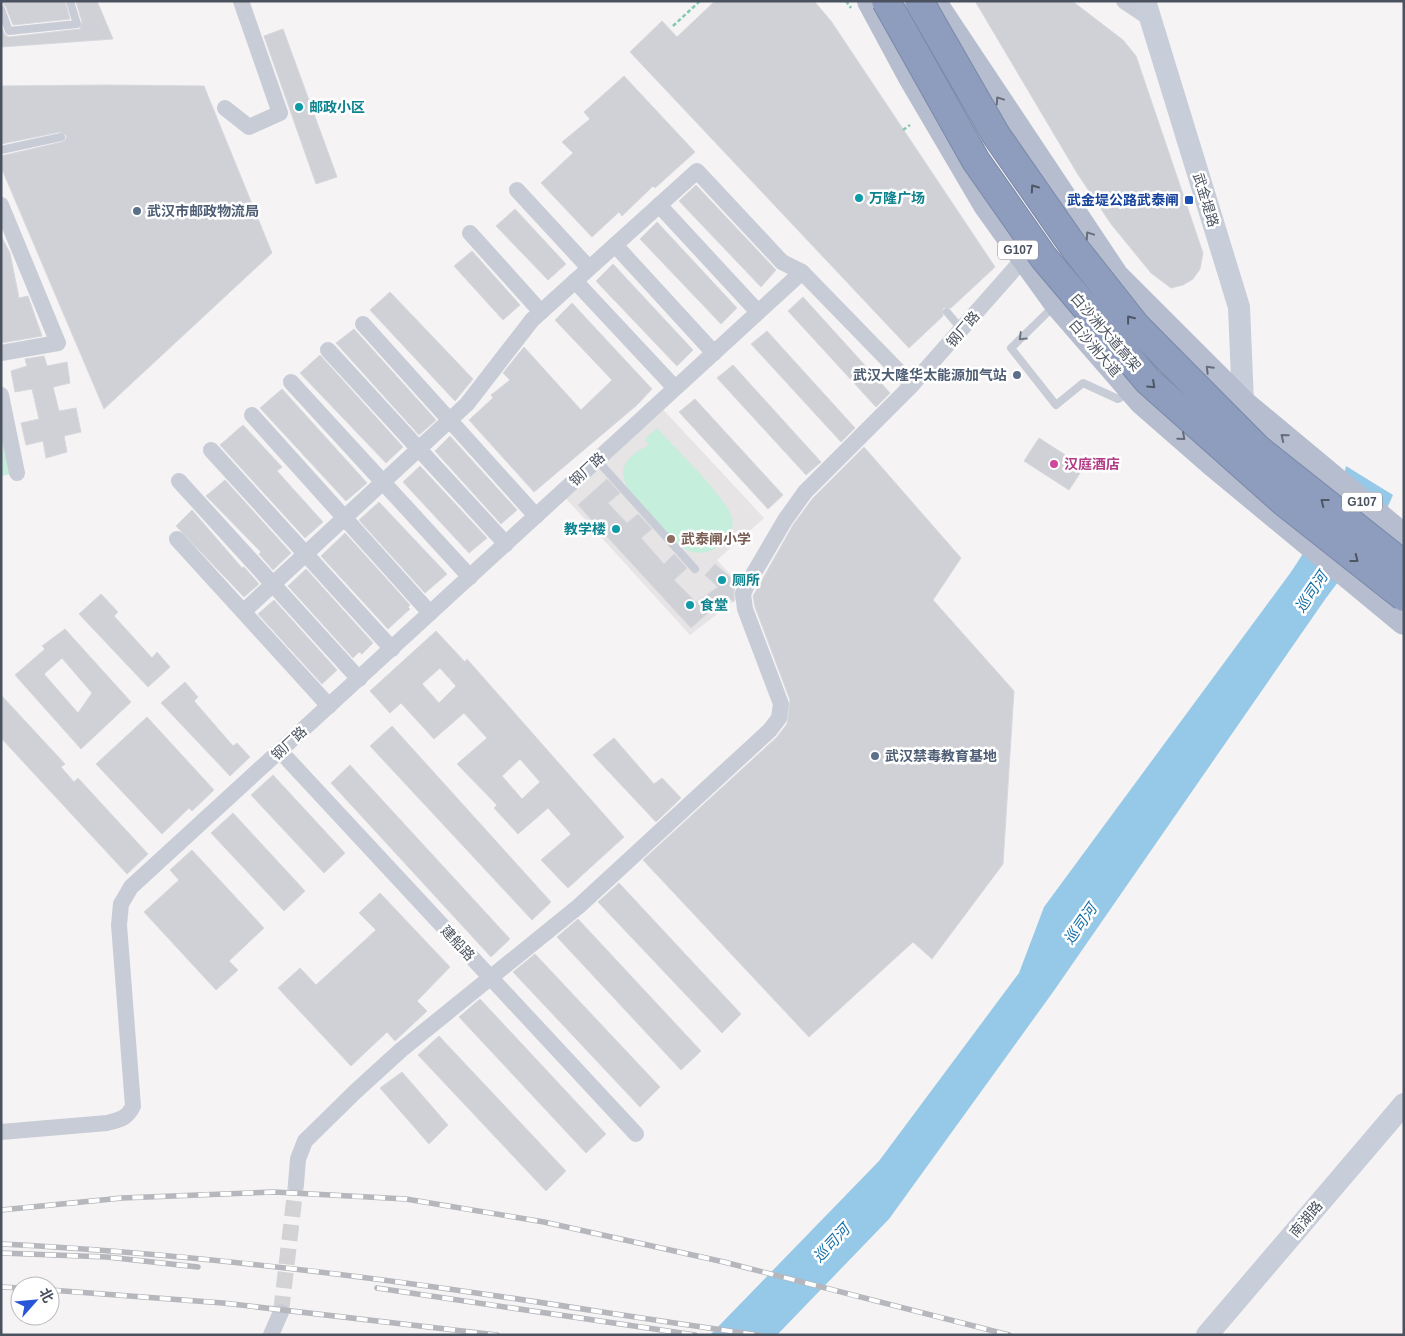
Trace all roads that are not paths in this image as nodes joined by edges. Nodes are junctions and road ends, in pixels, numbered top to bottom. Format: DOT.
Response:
graph roads {
  1 [pos="70,1"];
  2 [pos="241,1"];
  3 [pos="870,1"];
  4 [pos="886,1"];
  5 [pos="919,1"];
  6 [pos="934,1"];
  7 [pos="1124,1"];
  8 [pos="1,9"];
  9 [pos="1148,10"];
  10 [pos="225,108"];
  11 [pos="61,136"];
  12 [pos="1,150"];
  13 [pos="517,190"];
  14 [pos="659,204"];
  15 [pos="1,205"];
  16 [pos="470,233"];
  17 [pos="615,245"];
  18 [pos="1024,258"];
  19 [pos="590,268"];
  20 [pos="802,272"];
  21 [pos="575,281"];
  22 [pos="1057,304"];
  23 [pos="541,312"];
  24 [pos="758,312"];
  25 [pos="947,312"];
  26 [pos="362,324"];
  27 [pos="962,330"];
  28 [pos="328,350"];
  29 [pos="714,352"];
  30 [pos="1,353"];
  31 [pos="291,382"];
  32 [pos="912,385"];
  33 [pos="675,388"];
  34 [pos="1132,391"];
  35 [pos="1,395"];
  36 [pos="1243,403"];
  37 [pos="252,415"];
  38 [pos="449,420"];
  39 [pos="419,449"];
  40 [pos="211,450"];
  41 [pos="597,460"];
  42 [pos="1213,464"];
  43 [pos="17,473"];
  44 [pos="179,481"];
  45 [pos="383,483"];
  46 [pos="536,516"];
  47 [pos="345,519"];
  48 [pos="1403,536"];
  49 [pos="177,539"];
  50 [pos="506,544"];
  51 [pos="307,554"];
  52 [pos="1404,565"];
  53 [pos="695,569"];
  54 [pos="470,577"];
  55 [pos="274,584"];
  56 [pos="1404,597"];
  57 [pos="244,611"];
  58 [pos="430,613"];
  59 [pos="1404,622"];
  60 [pos="392,649"];
  61 [pos="359,678"];
  62 [pos="329,706"];
  63 [pos="280,751"];
  64 [pos="489,977"];
  65 [pos="1404,1104"];
  66 [pos="1404,1124"];
  67 [pos="1,1132"];
  68 [pos="636,1134"];
  69 [pos="296,1184"];
  70 [pos="281,1312"];
  71 [pos="271,1335"];
  72 [pos="1207,1335"];
  73 [pos="1222,1335"];
  1 -- 8 [label="lane"];
  2 -- 10 [label="street"];
  3 -- 18 [label="main road, 白沙洲大道 / G107"];
  4 -- 56 [label="highway, 白沙洲大道高架, one-way, bridge"];
  52 -- 5 [label="highway, 白沙洲大道高架, one-way, bridge"];
  36 -- 6 [label="main road, G107, one-way"];
  7 -- 9 [label="street"];
  9 -- 36 [label="main road, 武金堤路"];
  11 -- 12 [label="lane"];
  13 -- 19 [label="street"];
  14 -- 17 [label="street"];
  14 -- 20 [label="street"];
  14 -- 24 [label="street"];
  15 -- 30 [label="street"];
  16 -- 23 [label="street"];
  17 -- 19 [label="street"];
  17 -- 29 [label="street"];
  18 -- 22 [label="main road, 白沙洲大道 / G107"];
  18 -- 27 [label="street, 钢厂路"];
  19 -- 21 [label="street"];
  20 -- 24 [label="street, 钢厂路"];
  20 -- 32 [label="street"];
  21 -- 23 [label="street"];
  21 -- 33 [label="street"];
  22 -- 34 [label="main road, 白沙洲大道 / G107"];
  22 -- 34 [label="lane, one-way"];
  23 -- 38 [label="street"];
  24 -- 29 [label="street, 钢厂路"];
  25 -- 27 [label="lane"];
  26 -- 38 [label="street"];
  27 -- 32 [label="street, 钢厂路"];
  28 -- 39 [label="street"];
  29 -- 33 [label="street, 钢厂路"];
  31 -- 45 [label="street"];
  32 -- 64 [label="street, 钢厂路"];
  33 -- 41 [label="street, 钢厂路"];
  34 -- 42 [label="main road, 白沙洲大道 / G107, one-way"];
  35 -- 43 [label="street"];
  36 -- 42 [label="main road"];
  48 -- 36 [label="main road, G107, one-way"];
  37 -- 47 [label="street"];
  38 -- 39 [label="street"];
  38 -- 46 [label="street"];
  39 -- 45 [label="street"];
  39 -- 50 [label="street"];
  40 -- 51 [label="street"];
  41 -- 46 [label="street, 钢厂路"];
  41 -- 53 [label="lane"];
  42 -- 59 [label="main road, 白沙洲大道 / G107"];
  44 -- 55 [label="street"];
  45 -- 47 [label="street"];
  45 -- 54 [label="street"];
  46 -- 50 [label="street, 钢厂路"];
  47 -- 51 [label="street"];
  47 -- 58 [label="street"];
  49 -- 57 [label="street"];
  50 -- 54 [label="street, 钢厂路"];
  51 -- 55 [label="street"];
  51 -- 60 [label="street"];
  54 -- 58 [label="street, 钢厂路"];
  55 -- 57 [label="street"];
  55 -- 61 [label="street"];
  57 -- 62 [label="street"];
  58 -- 60 [label="street, 钢厂路"];
  60 -- 61 [label="street, 钢厂路"];
  61 -- 62 [label="street, 钢厂路"];
  62 -- 63 [label="street, 钢厂路"];
  63 -- 64 [label="street, 建船路"];
  63 -- 67 [label="street, 钢厂路"];
  64 -- 68 [label="street, 建船路"];
  64 -- 69 [label="street"];
  65 -- 72 [label="main road, 南湖路"];
  66 -- 73 [label="main road, 南湖路"];
  70 -- 71 [label="street"];
}
